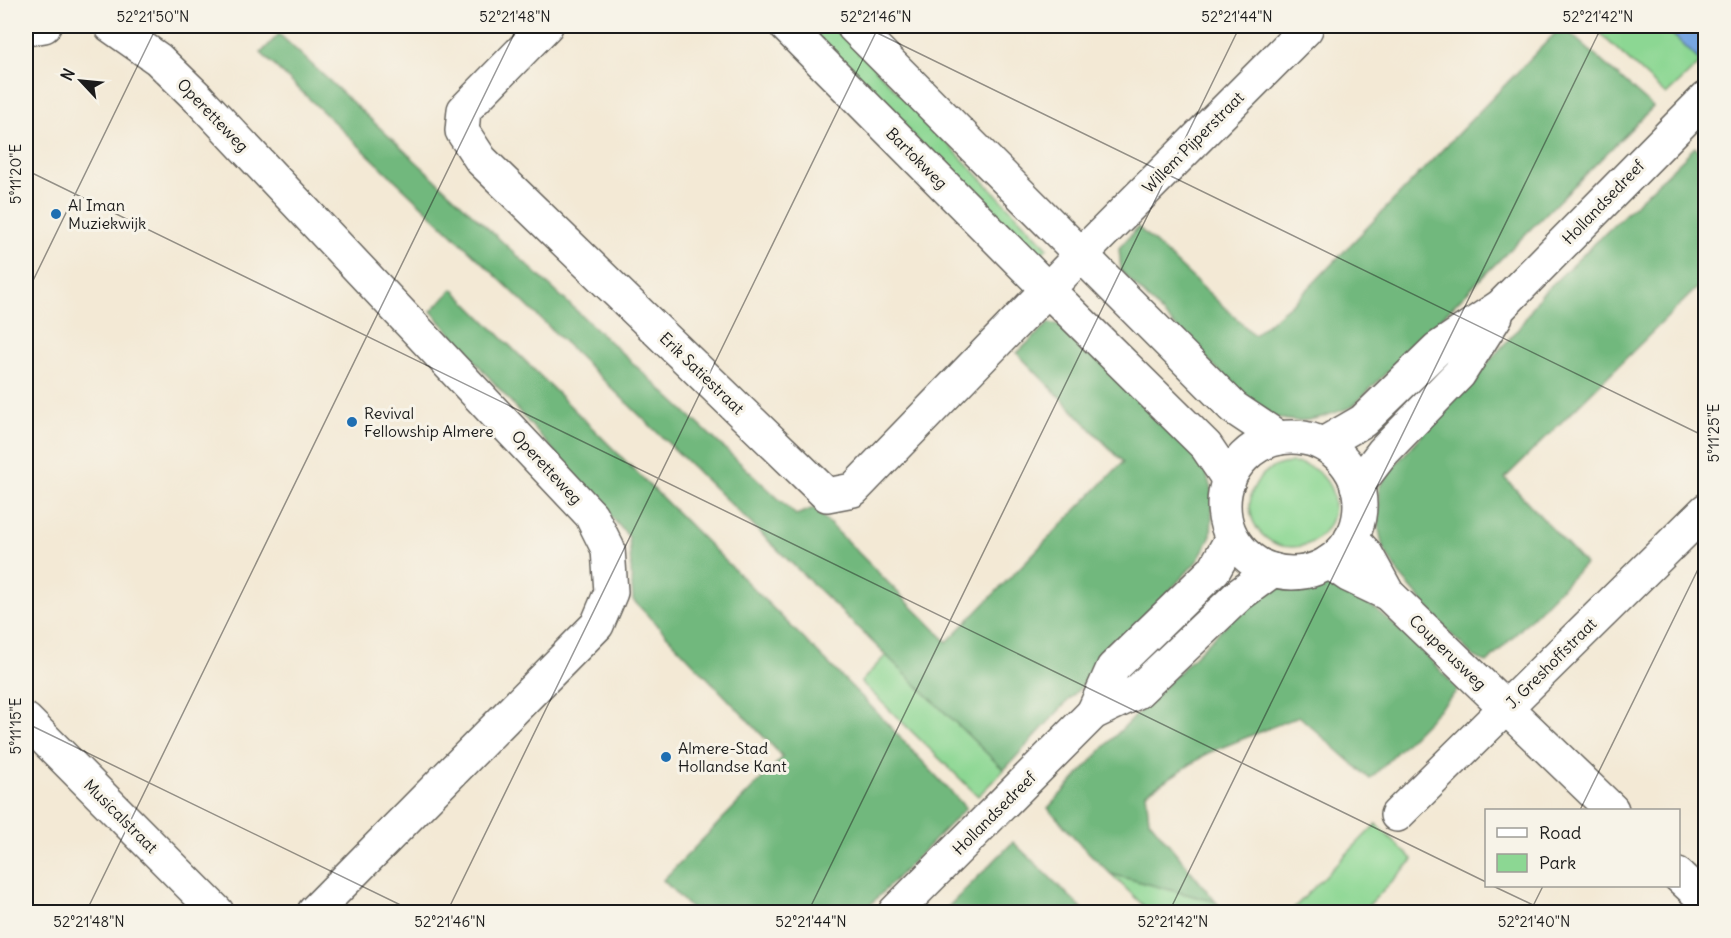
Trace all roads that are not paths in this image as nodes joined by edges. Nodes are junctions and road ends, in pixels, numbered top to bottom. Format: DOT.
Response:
graph roads {
  1 [pos="44,26"];
  2 [pos="111,26"];
  3 [pos="546,26"];
  4 [pos="786,26"];
  5 [pos="853,26"];
  6 [pos="1306,27"];
  7 [pos="26,29"];
  8 [pos="1706,98"];
  9 [pos="1080,256"];
  10 [pos="1048,290"];
  11 [pos="1502,306"];
  12 [pos="1279,438"];
  13 [pos="1323,444"];
  14 [pos="1229,480"];
  15 [pos="1358,486"];
  16 [pos="1706,510"];
  17 [pos="1232,538"];
  18 [pos="1351,538"];
  19 [pos="1329,562"];
  20 [pos="1273,570"];
  21 [pos="1388,594"];
  22 [pos="1506,708"];
  23 [pos="1092,713"];
  24 [pos="26,720"];
  25 [pos="1611,809"];
  26 [pos="1397,815"];
  27 [pos="1680,877"];
  28 [pos="1706,901"];
  29 [pos="217,912"];
  30 [pos="314,912"];
  31 [pos="895,912"];
  1 -- 7 [label="street"];
  2 -- 30 [label="street, Operetteweg"];
  3 -- 10 [label="street, Erik Satiestraat"];
  4 -- 10 [label="street, Bartokweg"];
  5 -- 9 [label="street"];
  6 -- 9 [label="street, Willem Pijperstraat"];
  8 -- 11 [label="street, Hollandsedreef"];
  9 -- 10 [label="street"];
  9 -- 12 [label="street"];
  10 -- 14 [label="street, Bartokweg"];
  11 -- 13 [label="street, Hollandsedreef"];
  11 -- 15 [label="street, Hollandsedreef"];
  12 -- 13 [label="street"];
  12 -- 14 [label="street"];
  13 -- 15 [label="street"];
  14 -- 17 [label="street"];
  15 -- 18 [label="street"];
  16 -- 22 [label="street, J. Greshoffstraat"];
  17 -- 20 [label="street"];
  17 -- 23 [label="street, Hollandsedreef"];
  18 -- 19 [label="street"];
  18 -- 21 [label="street, Couperusweg"];
  19 -- 20 [label="street"];
  19 -- 21 [label="street, Couperusweg"];
  20 -- 23 [label="street, Hollandsedreef"];
  21 -- 22 [label="street, Couperusweg"];
  22 -- 25 [label="street, Couperusweg"];
  22 -- 26 [label="street, J. Greshoffstraat"];
  23 -- 31 [label="street, Hollandsedreef"];
  24 -- 29 [label="street, Musicalstraat"];
  27 -- 28 [label="street"];
}
